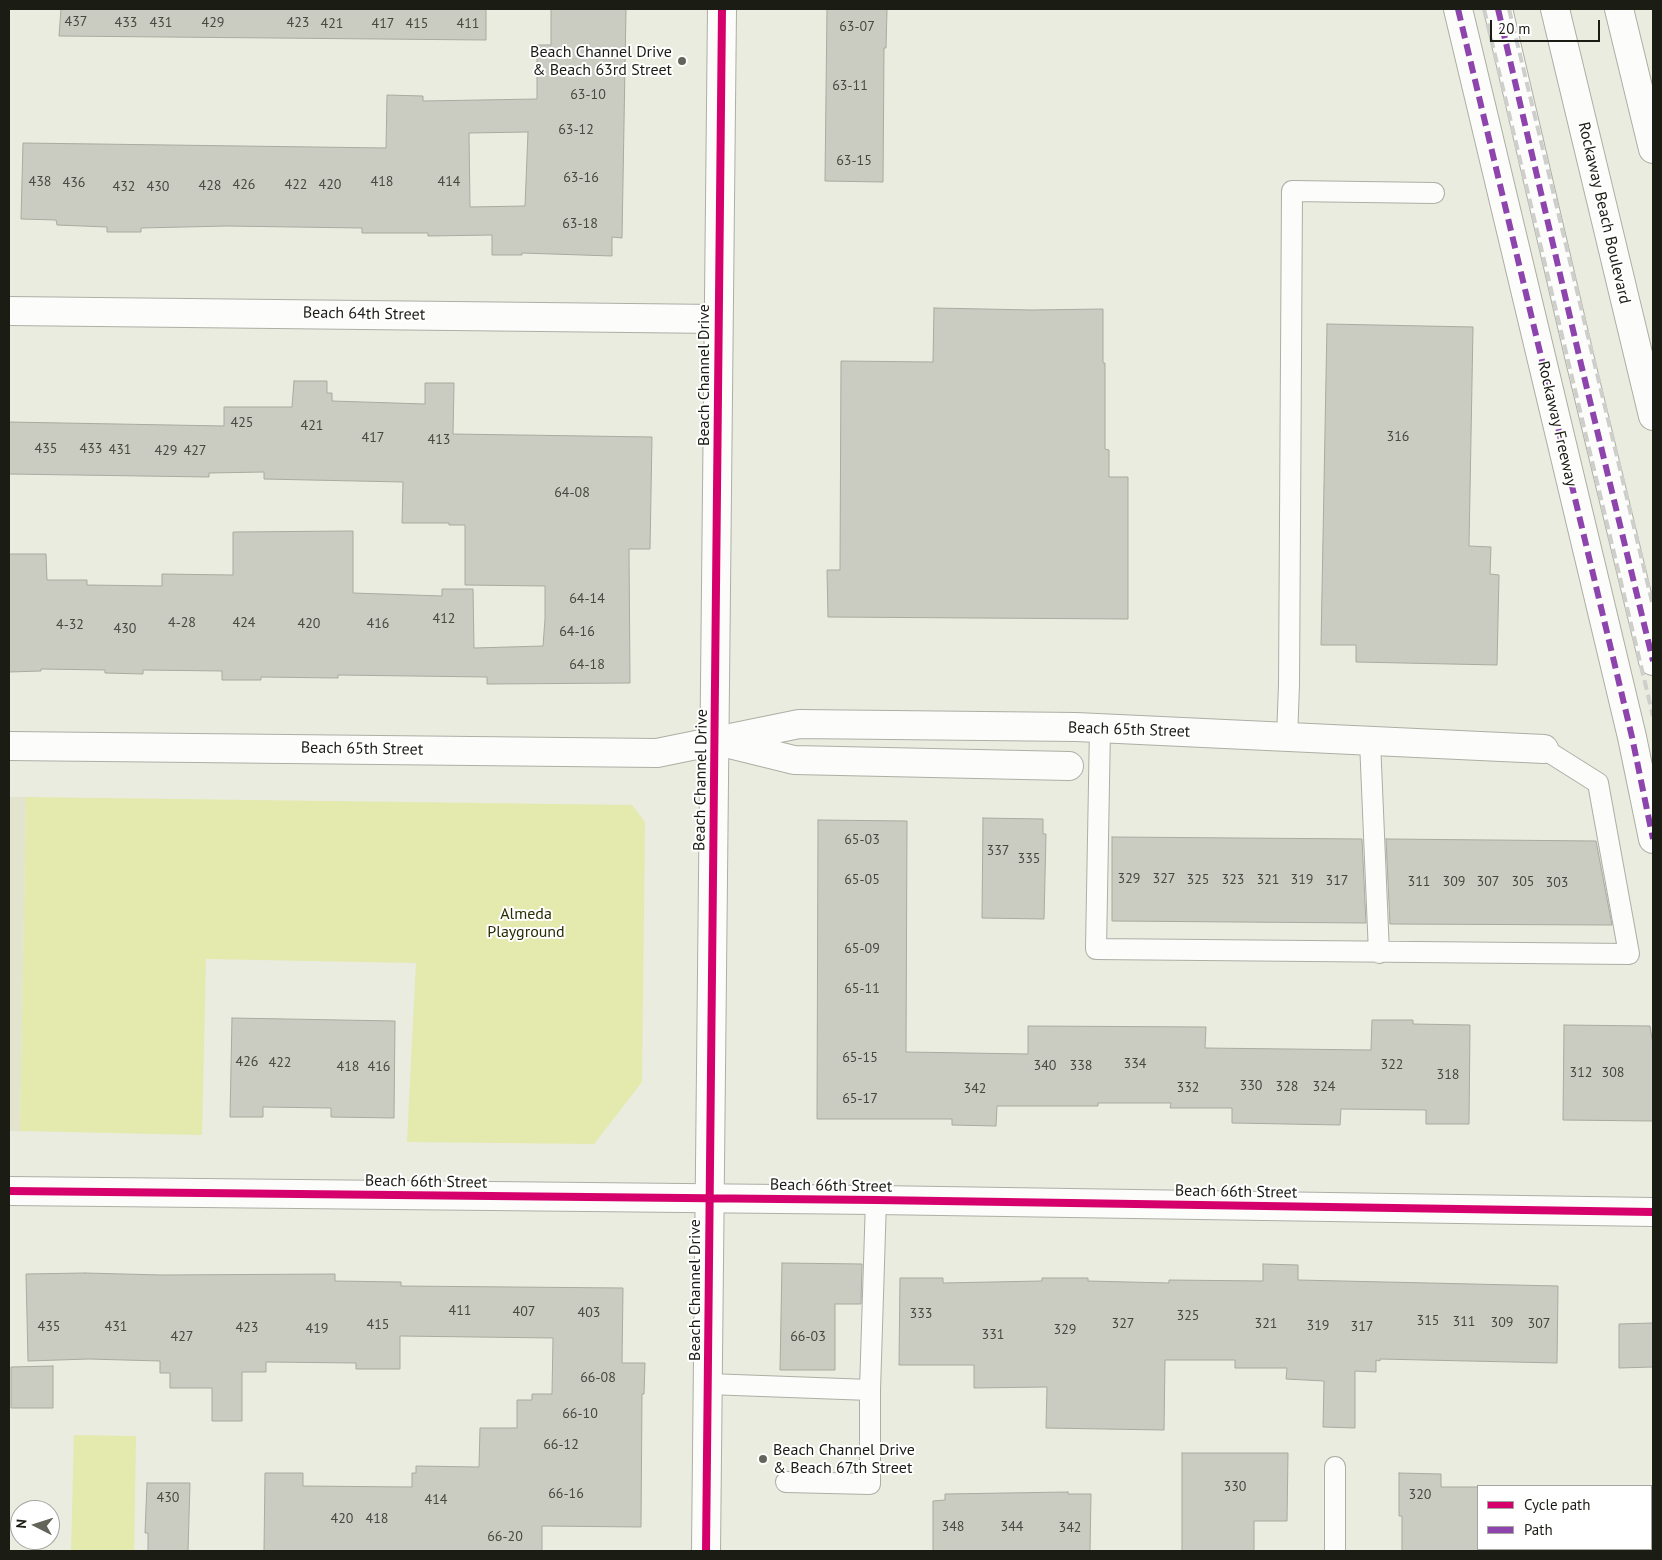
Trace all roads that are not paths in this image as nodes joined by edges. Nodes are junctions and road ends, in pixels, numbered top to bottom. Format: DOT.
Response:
graph roads {
  1 [pos="722,9"];
  2 [pos="1458,9"];
  3 [pos="1498,9"];
  4 [pos="1555,9"];
  5 [pos="1619,9"];
  6 [pos="1653,149"];
  7 [pos="1434,193"];
  8 [pos="9,310"];
  9 [pos="718,319"];
  10 [pos="1653,416"];
  11 [pos="1653,661"];
  12 [pos="1100,728"];
  13 [pos="1287,737"];
  14 [pos="714,740"];
  15 [pos="1370,741"];
  16 [pos="9,746"];
  17 [pos="1544,749"];
  18 [pos="1069,766"];
  19 [pos="1653,839"];
  20 [pos="1379,952"];
  21 [pos="9,1191"];
  22 [pos="709,1198"];
  23 [pos="876,1200"];
  24 [pos="1653,1212"];
  25 [pos="708,1384"];
  26 [pos="870,1390"];
  27 [pos="1335,1467"];
  28 [pos="786,1482"];
  29 [pos="706,1551"];
  30 [pos="1335,1551"];
  1 -- 9 [label="street, Beach Channel Drive"];
  2 -- 19 [label="street, Rockaway Freeway"];
  3 -- 11 [label="street"];
  4 -- 10 [label="street, Rockaway Beach Boulevard"];
  5 -- 6 [label="street"];
  7 -- 13 [label="lane"];
  8 -- 9 [label="street, Beach 64th Street"];
  9 -- 14 [label="street, Beach Channel Drive"];
  12 -- 13 [label="street, Beach 65th Street"];
  12 -- 14 [label="street, Beach 65th Street"];
  12 -- 20 [label="lane"];
  13 -- 15 [label="street, Beach 65th Street"];
  14 -- 16 [label="street, Beach 65th Street"];
  14 -- 18 [label="street, Beach 65th Street"];
  14 -- 22 [label="street, Beach Channel Drive"];
  15 -- 17 [label="street, Beach 65th Street"];
  15 -- 20 [label="lane"];
  17 -- 20 [label="lane"];
  21 -- 22 [label="street, Beach 66th Street"];
  22 -- 23 [label="street, Beach 66th Street"];
  22 -- 25 [label="street, Beach Channel Drive"];
  23 -- 24 [label="street, Beach 66th Street"];
  23 -- 26 [label="lane"];
  25 -- 26 [label="lane"];
  25 -- 29 [label="street, Beach Channel Drive"];
  26 -- 28 [label="lane"];
  27 -- 30 [label="lane"];
}
